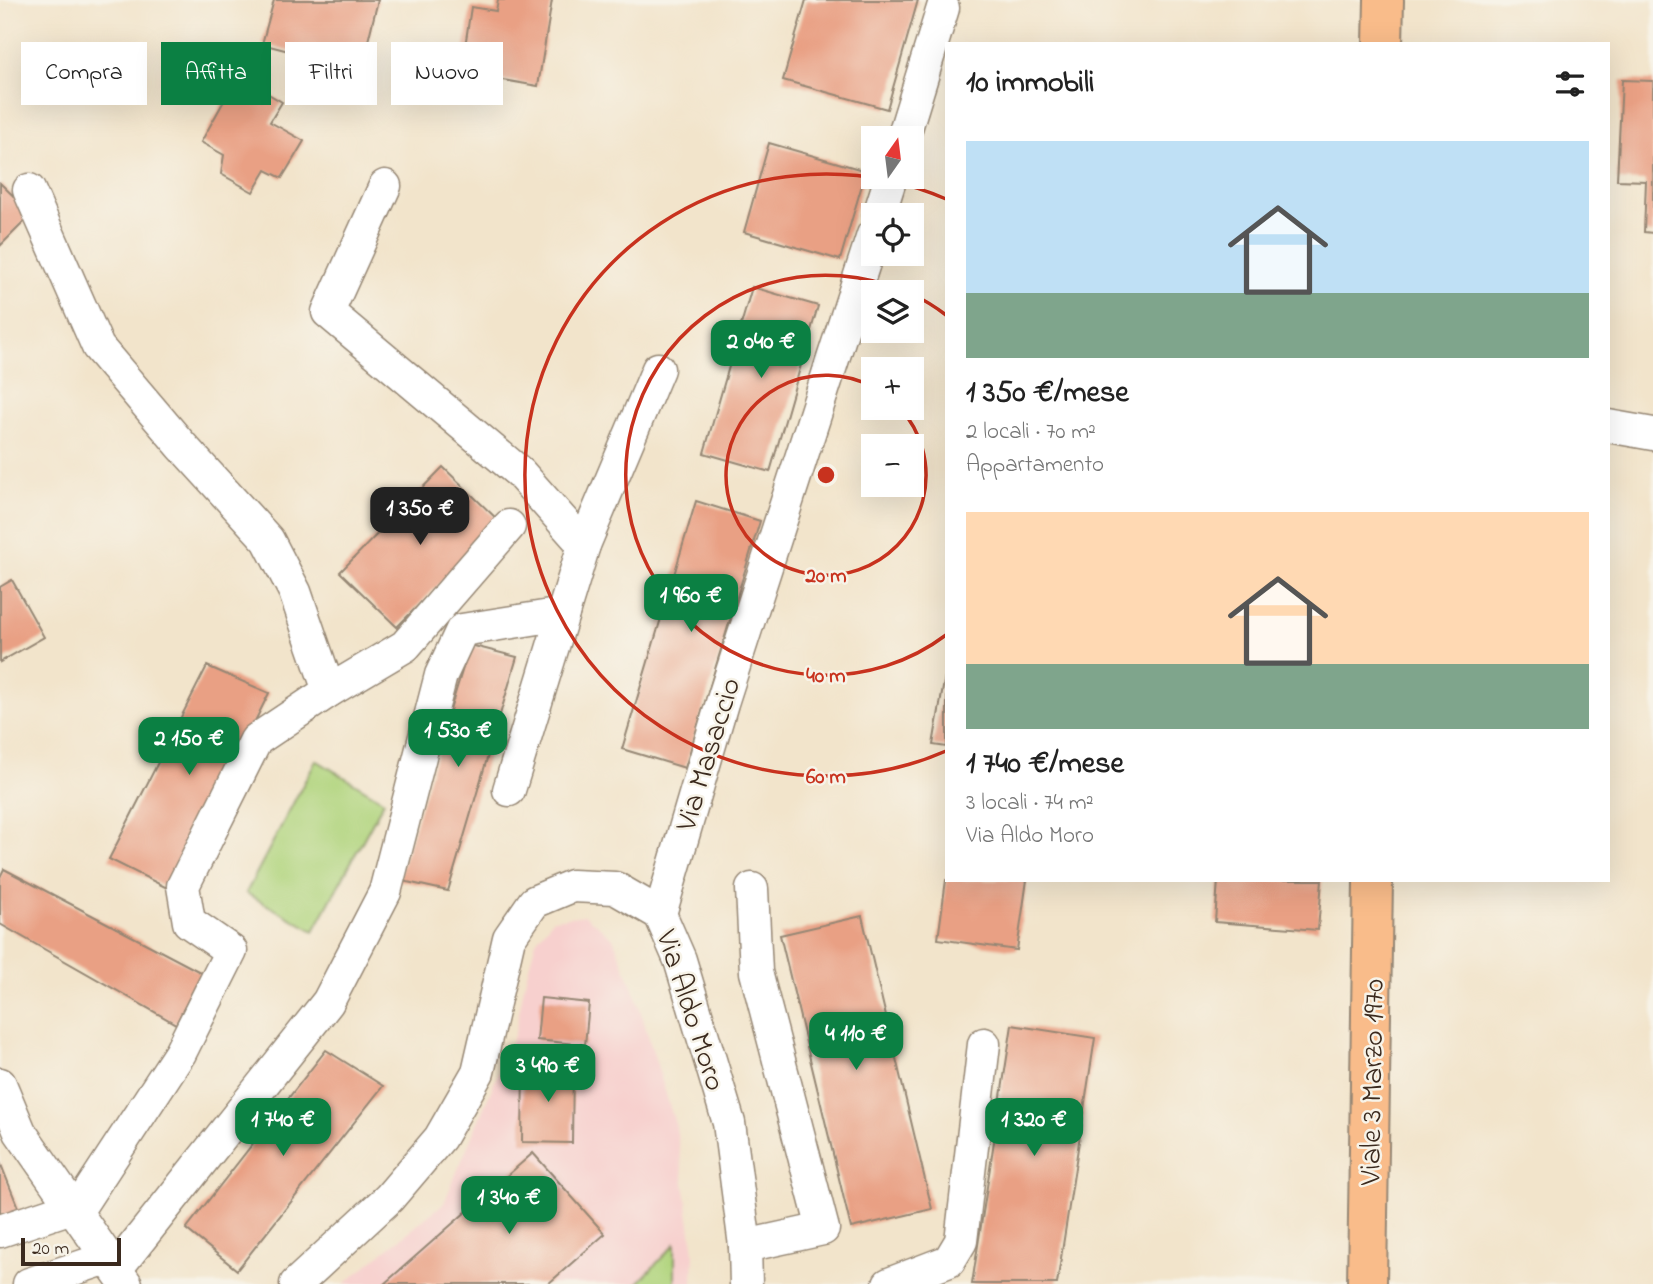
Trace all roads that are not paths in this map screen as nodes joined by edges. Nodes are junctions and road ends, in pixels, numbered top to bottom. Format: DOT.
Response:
graph roads {
  1 [pos="1384,0"];
  2 [pos="943,8"];
  3 [pos="1383,42"];
  4 [pos="907,126"];
  5 [pos="385,186"];
  6 [pos="29,190"];
  7 [pos="863,266"];
  8 [pos="658,369"];
  9 [pos="1610,426"];
  10 [pos="1653,434"];
  11 [pos="509,526"];
  12 [pos="584,545"];
  13 [pos="563,614"];
  14 [pos="329,691"];
  15 [pos="509,790"];
  16 [pos="1373,882"];
  17 [pos="752,889"];
  18 [pos="660,914"];
  19 [pos="984,1044"];
  20 [pos="0,1084"];
  21 [pos="74,1210"];
  22 [pos="0,1231"];
  23 [pos="746,1246"];
  24 [pos="1368,1266"];
  25 [pos="117,1270"];
  26 [pos="29,1284"];
  27 [pos="296,1284"];
  28 [pos="746,1284"];
  29 [pos="889,1284"];
  30 [pos="1353,1284"];
  1 -- 3 [label="main road"];
  2 -- 4 [label="street"];
  5 -- 12 [label="street"];
  6 -- 14 [label="street"];
  7 -- 18 [label="street, Via Masaccio"];
  8 -- 12 [label="street"];
  9 -- 10 [label="street"];
  11 -- 14 [label="street"];
  12 -- 13 [label="street"];
  13 -- 15 [label="street"];
  13 -- 25 [label="street"];
  14 -- 21 [label="street"];
  16 -- 24 [label="main road, Viale 3 Marzo 1970"];
  17 -- 23 [label="street"];
  18 -- 23 [label="street, Via Aldo Moro"];
  18 -- 27 [label="street, Via Aldo Moro"];
  19 -- 29 [label="street"];
  20 -- 21 [label="street"];
  21 -- 22 [label="street"];
  21 -- 25 [label="street"];
  23 -- 28 [label="street, Via Aldo Moro"];
  24 -- 30 [label="street"];
  25 -- 26 [label="street"];
}
